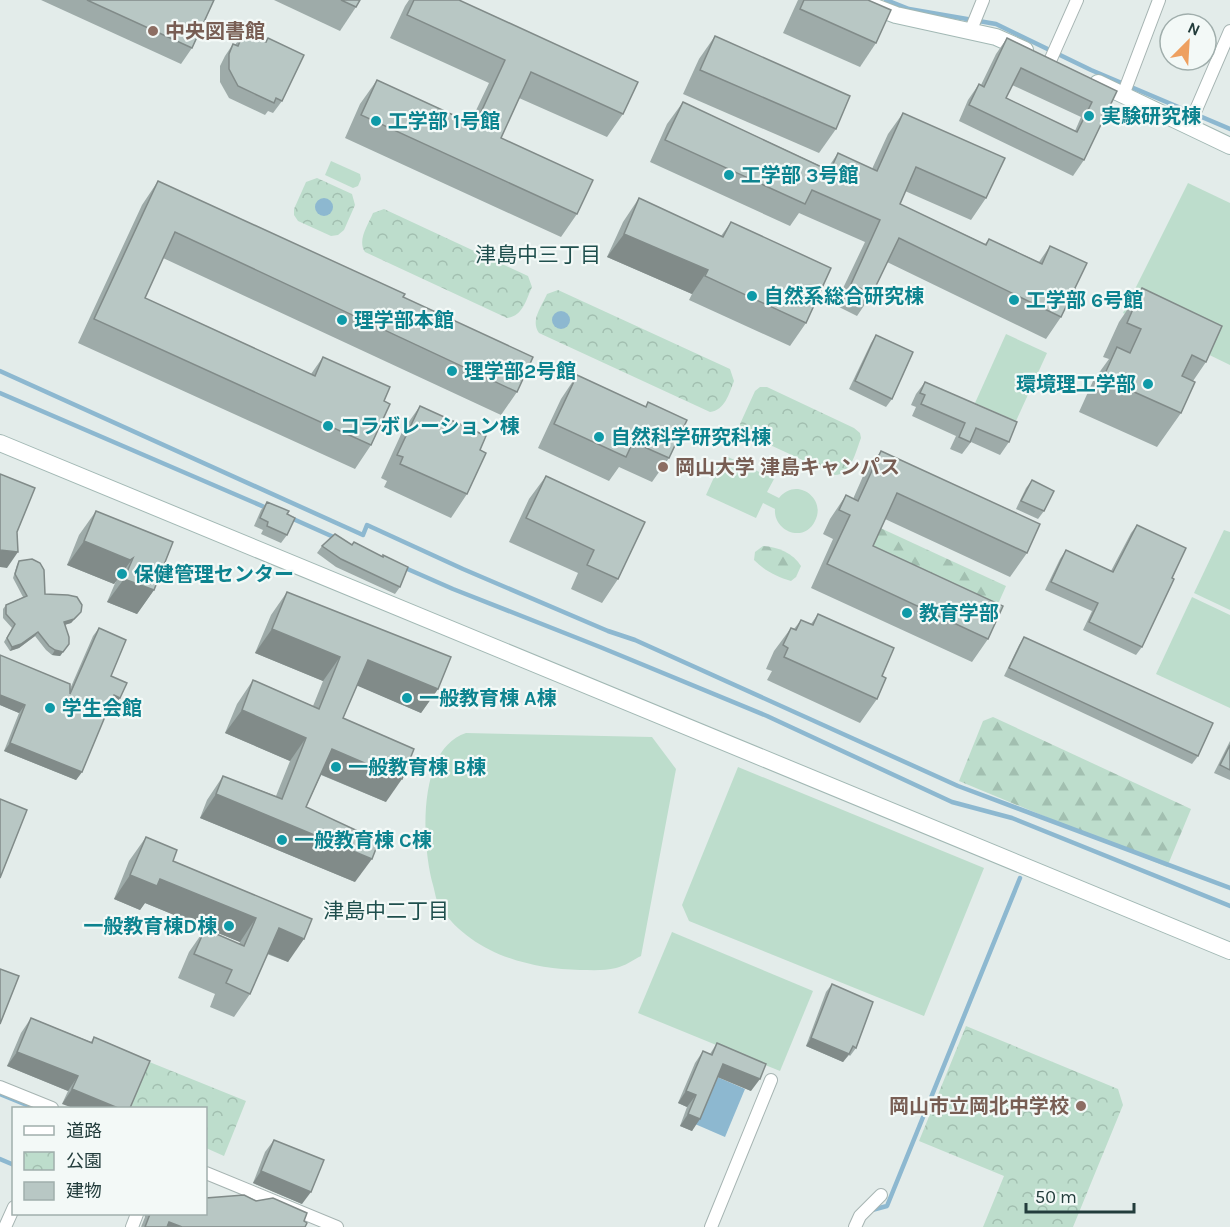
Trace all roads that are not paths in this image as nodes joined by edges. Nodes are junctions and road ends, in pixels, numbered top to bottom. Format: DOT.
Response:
graph roads {
  1 [pos="857,0"];
  2 [pos="983,0"];
  3 [pos="1077,0"];
  4 [pos="1159,0"];
  5 [pos="973,24"];
  6 [pos="1230,31"];
  7 [pos="1055,57"];
  8 [pos="1081,75"];
  9 [pos="1125,89"];
  10 [pos="1192,118"];
  11 [pos="1230,146"];
  12 [pos="0,443"];
  13 [pos="1230,951"];
  14 [pos="771,1080"];
  15 [pos="0,1087"];
  16 [pos="50,1107"];
  17 [pos="207,1173"];
  18 [pos="881,1194"];
  19 [pos="12,1211"];
  20 [pos="4,1227"];
  21 [pos="337,1227"];
  22 [pos="711,1227"];
  23 [pos="855,1227"];
  1 -- 5 [label="street"];
  2 -- 5 [label="street"];
  3 -- 7 [label="street"];
  4 -- 9 [label="street"];
  5 -- 7 [label="street"];
  6 -- 10 [label="street"];
  8 -- 9 [label="street"];
  9 -- 10 [label="street"];
  10 -- 11 [label="street"];
  12 -- 13 [label="street"];
  14 -- 22 [label="street"];
  15 -- 16 [label="street"];
  17 -- 21 [label="street"];
  18 -- 23 [label="street"];
  19 -- 20 [label="street"];
}
